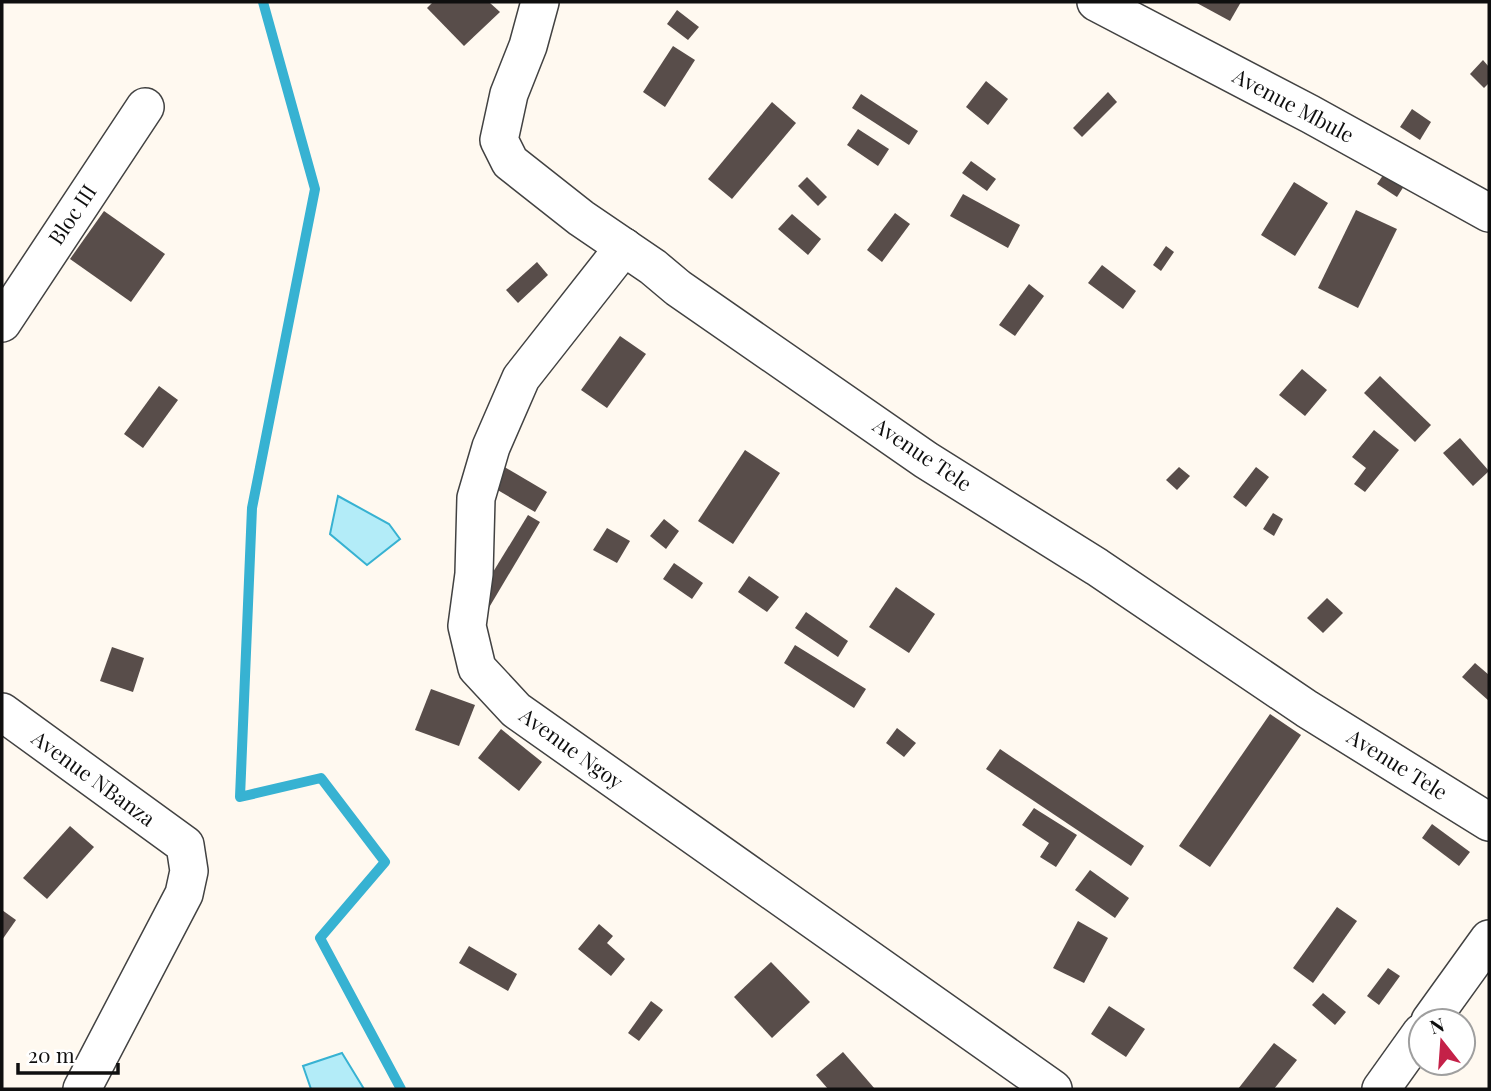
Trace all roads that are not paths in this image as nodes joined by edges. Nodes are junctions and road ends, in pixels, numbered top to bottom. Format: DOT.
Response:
graph roads {
  1 [pos="540,2"];
  2 [pos="1096,2"];
  3 [pos="145,107"];
  4 [pos="1489,212"];
  5 [pos="624,247"];
  6 [pos="2,323"];
  7 [pos="2,712"];
  8 [pos="1489,822"];
  9 [pos="1486,953"];
  10 [pos="1442,1007"];
  11 [pos="1407,1053"];
  12 [pos="82,1089"];
  13 [pos="1054,1089"];
  14 [pos="1381,1089"];
  1 -- 5 [label="street, Avenue Tele"];
  2 -- 4 [label="street, Avenue Mbule"];
  3 -- 6 [label="street, Bloc III"];
  5 -- 8 [label="street, Avenue Tele"];
  5 -- 13 [label="street, Avenue Ngoy"];
  7 -- 12 [label="street, Avenue NBanza"];
  9 -- 10 [label="street"];
  11 -- 14 [label="street"];
}
